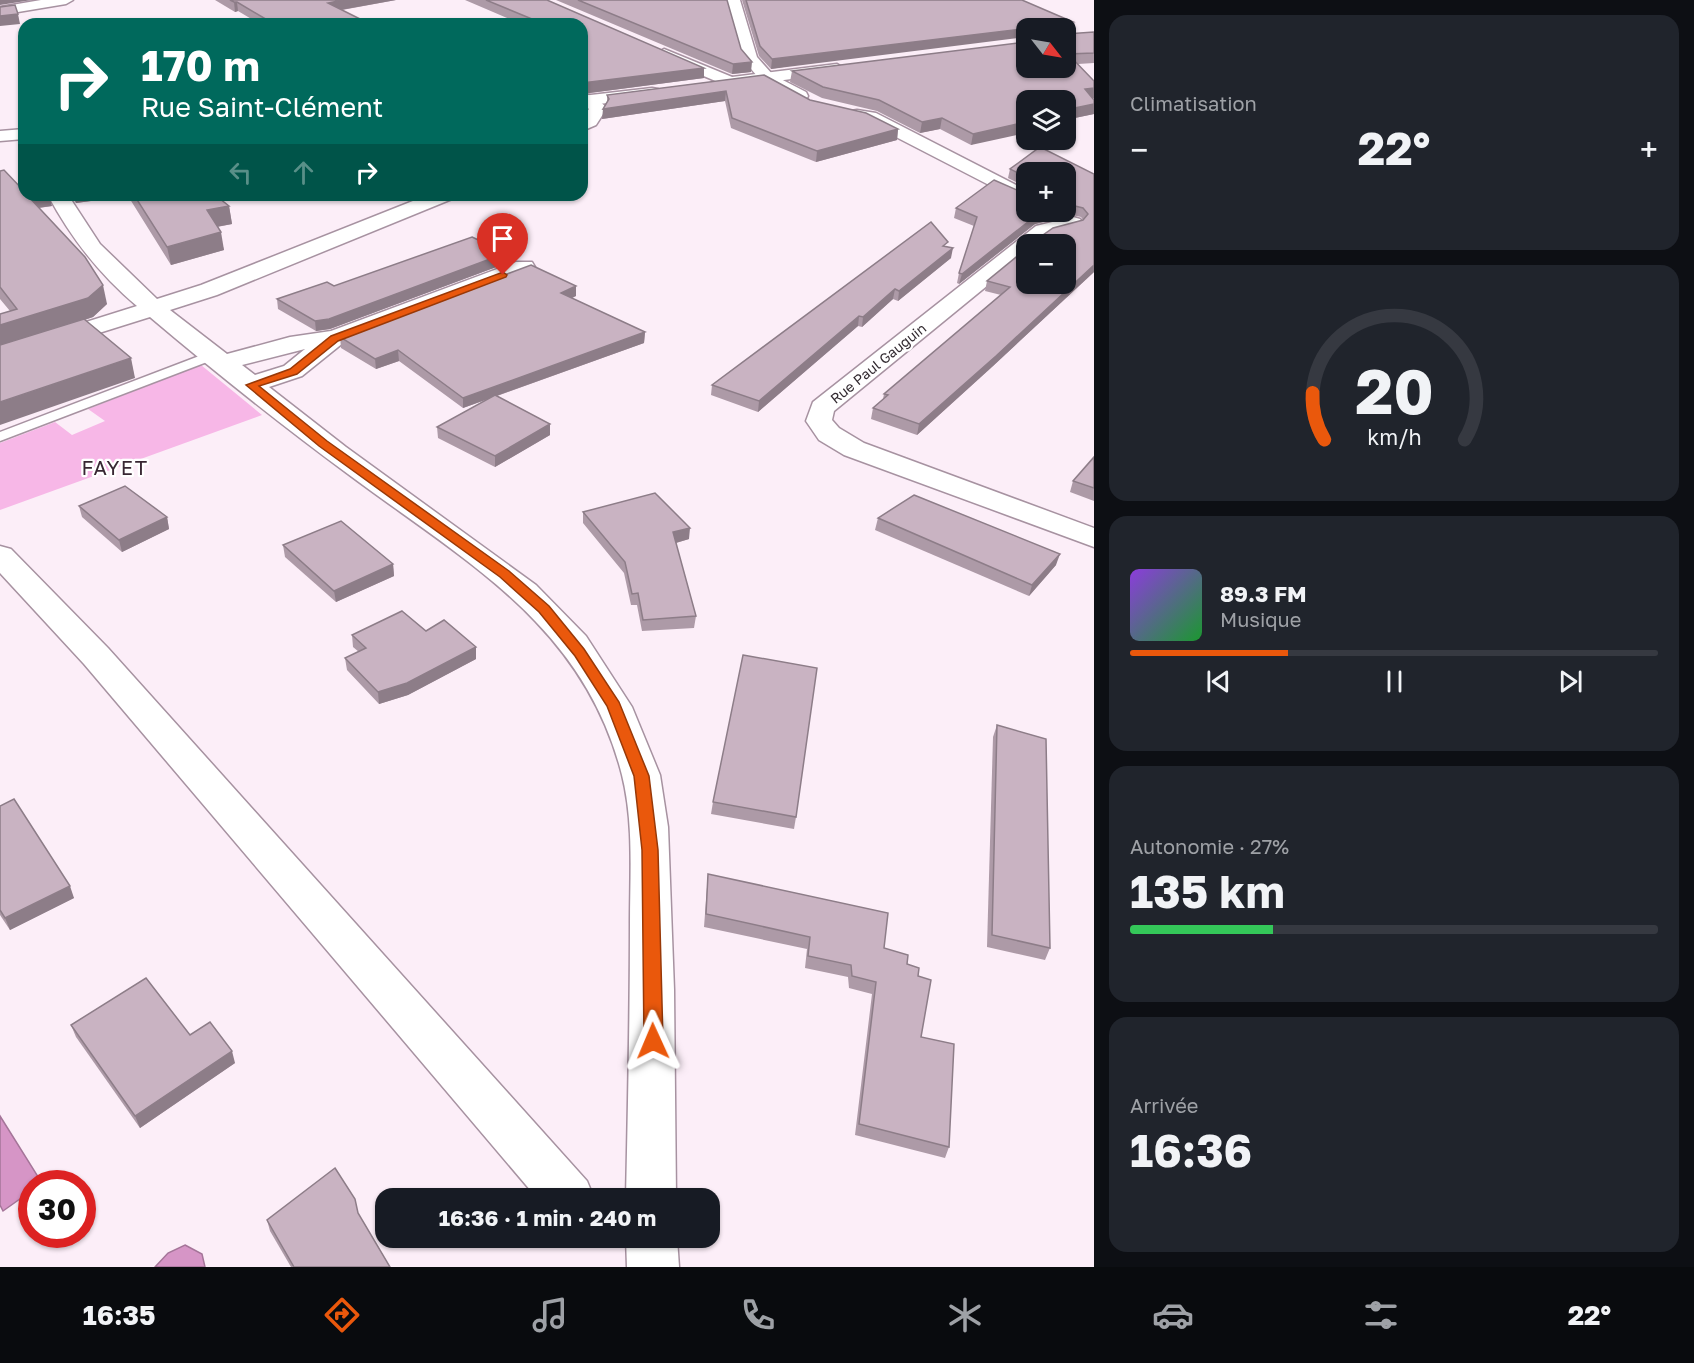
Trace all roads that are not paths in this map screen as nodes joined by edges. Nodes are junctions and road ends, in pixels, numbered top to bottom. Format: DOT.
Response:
graph roads {
  1 [pos="66,0"];
  2 [pos="733,0"];
  3 [pos="0,11"];
  4 [pos="647,47"];
  5 [pos="851,67"];
  6 [pos="768,78"];
  7 [pos="730,82"];
  8 [pos="701,86"];
  9 [pos="670,90"];
  10 [pos="588,101"];
  11 [pos="588,103"];
  12 [pos="815,104"];
  13 [pos="835,111"];
  14 [pos="588,122"];
  15 [pos="18,134"];
  16 [pos="0,136"];
  17 [pos="1016,193"];
  18 [pos="61,201"];
  19 [pos="430,201"];
  20 [pos="1073,223"];
  21 [pos="524,267"];
  22 [pos="153,307"];
  23 [pos="334,338"];
  24 [pos="0,357"];
  25 [pos="219,358"];
  26 [pos="251,385"];
  27 [pos="0,437"];
  28 [pos="1094,538"];
  29 [pos="3,562"];
  30 [pos="560,1188"];
  31 [pos="651,1188"];
  32 [pos="652,1248"];
  33 [pos="653,1267"];
  1 -- 3 [label="street"];
  2 -- 6 [label="street"];
  4 -- 7 [label="street"];
  5 -- 6 [label="street"];
  6 -- 7 [label="street"];
  6 -- 12 [label="street"];
  7 -- 8 [label="street"];
  9 -- 10 [label="street"];
  11 -- 14 [label="street"];
  13 -- 17 [label="street"];
  15 -- 16 [label="street"];
  18 -- 22 [label="street"];
  19 -- 22 [label="street"];
  20 -- 28 [label="street, Rue Paul Gauguin"];
  21 -- 23 [label="street"];
  22 -- 24 [label="street"];
  22 -- 25 [label="street"];
  23 -- 25 [label="street"];
  23 -- 26 [label="street"];
  25 -- 26 [label="street"];
  25 -- 27 [label="lane"];
  26 -- 31 [label="street"];
  29 -- 30 [label="street"];
  32 -- 33 [label="street"];
}
